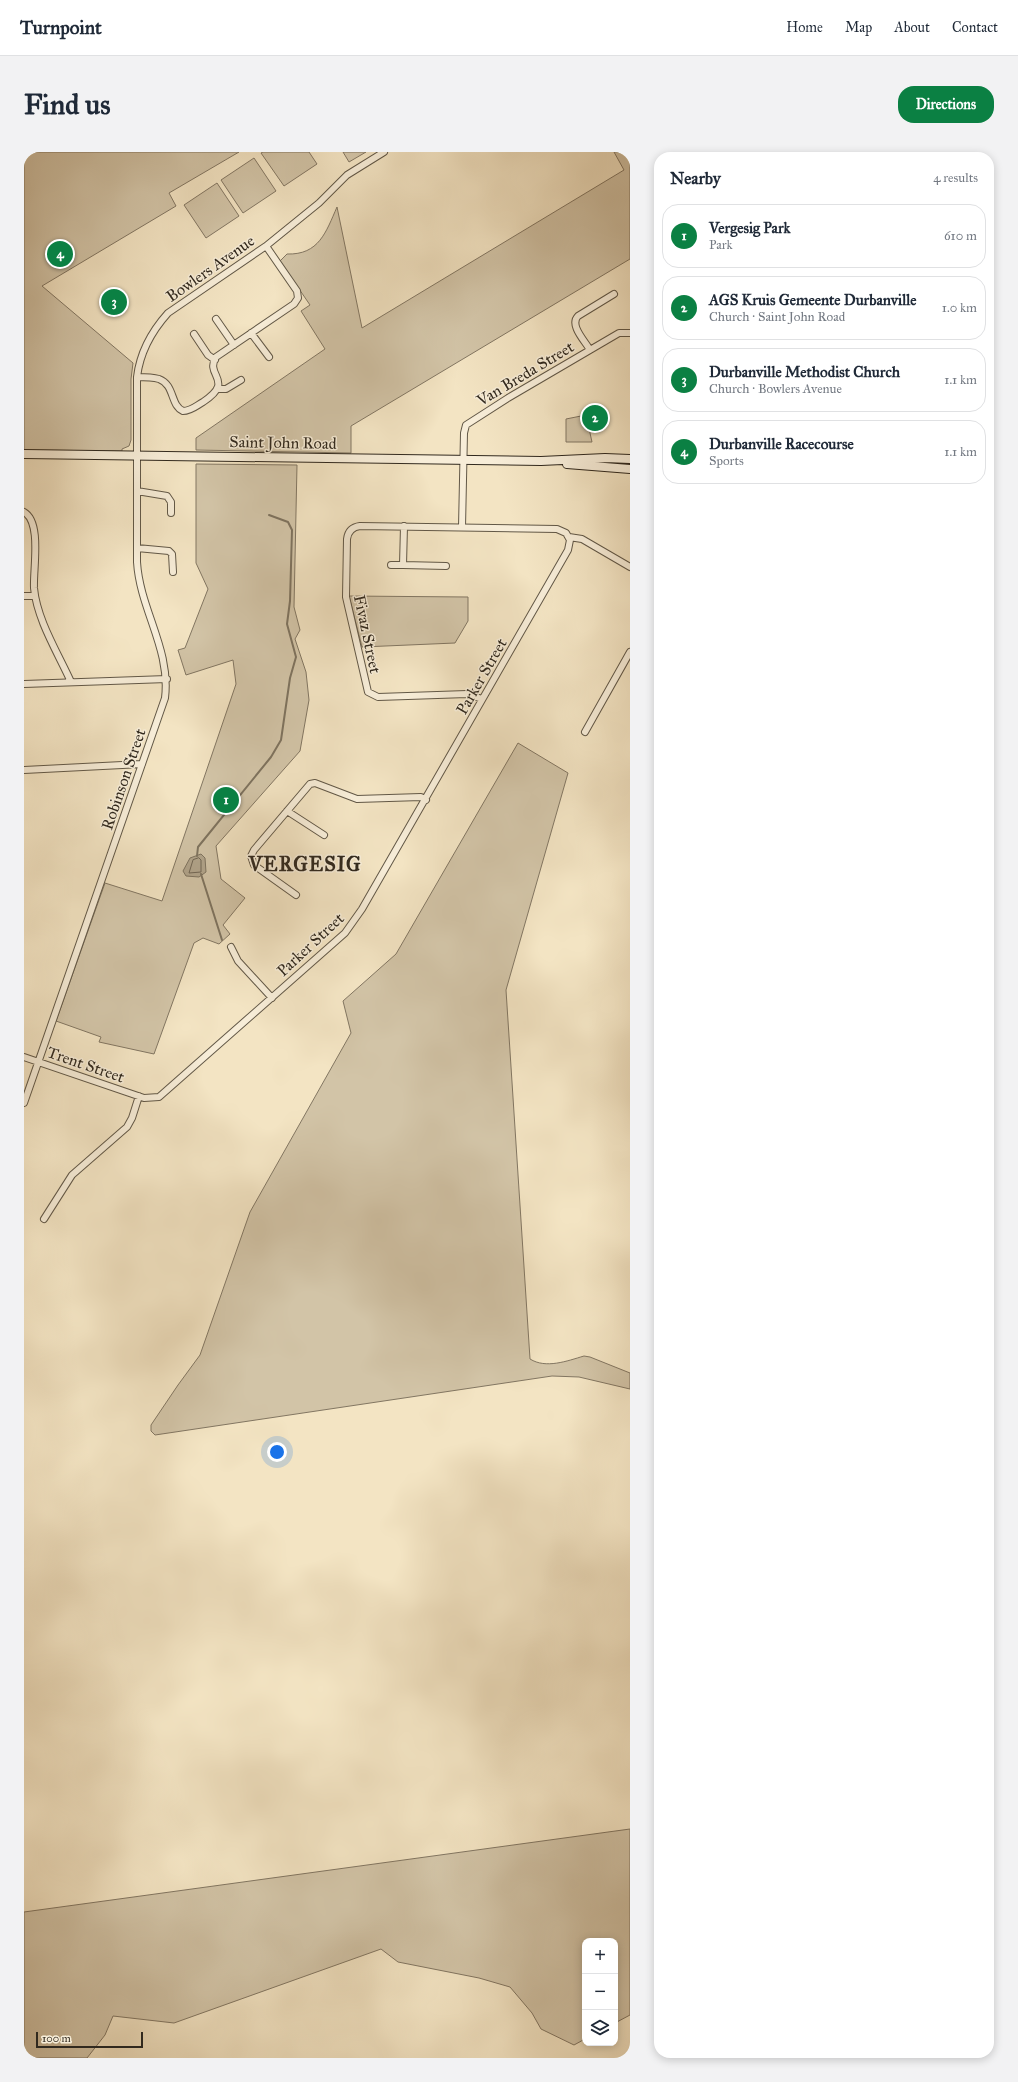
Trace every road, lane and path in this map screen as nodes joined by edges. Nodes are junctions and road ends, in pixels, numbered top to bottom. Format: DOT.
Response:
graph roads {
  1 [pos="384,152"];
  2 [pos="266,246"];
  3 [pos="614,294"];
  4 [pos="216,318"];
  5 [pos="251,333"];
  6 [pos="630,333"];
  7 [pos="194,334"];
  8 [pos="234,345"];
  9 [pos="590,350"];
  10 [pos="269,357"];
  11 [pos="215,360"];
  12 [pos="137,377"];
  13 [pos="241,380"];
  14 [pos="218,389"];
  15 [pos="24,454"];
  16 [pos="137,454"];
  17 [pos="630,459"];
  18 [pos="464,460"];
  19 [pos="541,461"];
  20 [pos="630,469"];
  21 [pos="137,491"];
  22 [pos="24,512"];
  23 [pos="171,513"];
  24 [pos="404,526"];
  25 [pos="462,527"];
  26 [pos="569,537"];
  27 [pos="137,548"];
  28 [pos="391,565"];
  29 [pos="403,565"];
  30 [pos="446,566"];
  31 [pos="630,567"];
  32 [pos="173,572"];
  33 [pos="24,596"];
  34 [pos="35,596"];
  35 [pos="630,652"];
  36 [pos="167,679"];
  37 [pos="71,682"];
  38 [pos="24,684"];
  39 [pos="482,699"];
  40 [pos="585,732"];
  41 [pos="142,764"];
  42 [pos="24,770"];
  43 [pos="426,800"];
  44 [pos="287,811"];
  45 [pos="324,835"];
  46 [pos="296,895"];
  47 [pos="231,947"];
  48 [pos="272,998"];
  49 [pos="24,1057"];
  50 [pos="38,1062"];
  51 [pos="138,1096"];
  52 [pos="24,1103"];
  53 [pos="44,1219"];
  1 -- 2 [label="street, Bowlers Avenue"];
  2 -- 5 [label="street"];
  2 -- 12 [label="street, Bowlers Avenue"];
  3 -- 9 [label="street"];
  4 -- 8 [label="street"];
  5 -- 8 [label="street"];
  5 -- 10 [label="street"];
  6 -- 9 [label="street, Van Breda Street"];
  7 -- 11 [label="street"];
  8 -- 11 [label="street"];
  9 -- 18 [label="street, Van Breda Street"];
  11 -- 14 [label="street"];
  12 -- 14 [label="street"];
  12 -- 16 [label="street, Bowlers Avenue"];
  13 -- 14 [label="street"];
  15 -- 16 [label="main road, Saint John Road"];
  16 -- 18 [label="main road, Saint John Road"];
  16 -- 21 [label="street, Robinson Street"];
  17 -- 19 [label="main road, Saint John Road"];
  18 -- 19 [label="main road, Saint John Road"];
  18 -- 25 [label="street"];
  19 -- 20 [label="main road, Saint John Road"];
  21 -- 23 [label="street"];
  21 -- 27 [label="street, Robinson Street"];
  22 -- 34 [label="street"];
  24 -- 25 [label="street, Fivaz Street"];
  24 -- 29 [label="street"];
  24 -- 39 [label="street, Fivaz Street"];
  25 -- 26 [label="street, Fivaz Street"];
  26 -- 31 [label="street, Fivaz Street"];
  26 -- 39 [label="street, Parker Street"];
  27 -- 32 [label="street"];
  27 -- 36 [label="street, Robinson Street"];
  28 -- 29 [label="street"];
  29 -- 30 [label="street"];
  33 -- 34 [label="street"];
  34 -- 37 [label="street"];
  35 -- 40 [label="street"];
  36 -- 37 [label="street"];
  36 -- 41 [label="street, Robinson Street"];
  37 -- 38 [label="street"];
  39 -- 43 [label="street, Parker Street"];
  41 -- 42 [label="street"];
  41 -- 50 [label="street, Robinson Street"];
  43 -- 44 [label="street"];
  43 -- 48 [label="street, Parker Street"];
  44 -- 45 [label="street"];
  44 -- 46 [label="street"];
  47 -- 48 [label="street"];
  48 -- 51 [label="street, Parker Street"];
  49 -- 50 [label="street, Trent Street"];
  50 -- 51 [label="street, Trent Street"];
  50 -- 52 [label="street, Robinson Street"];
  51 -- 53 [label="street"];
}
